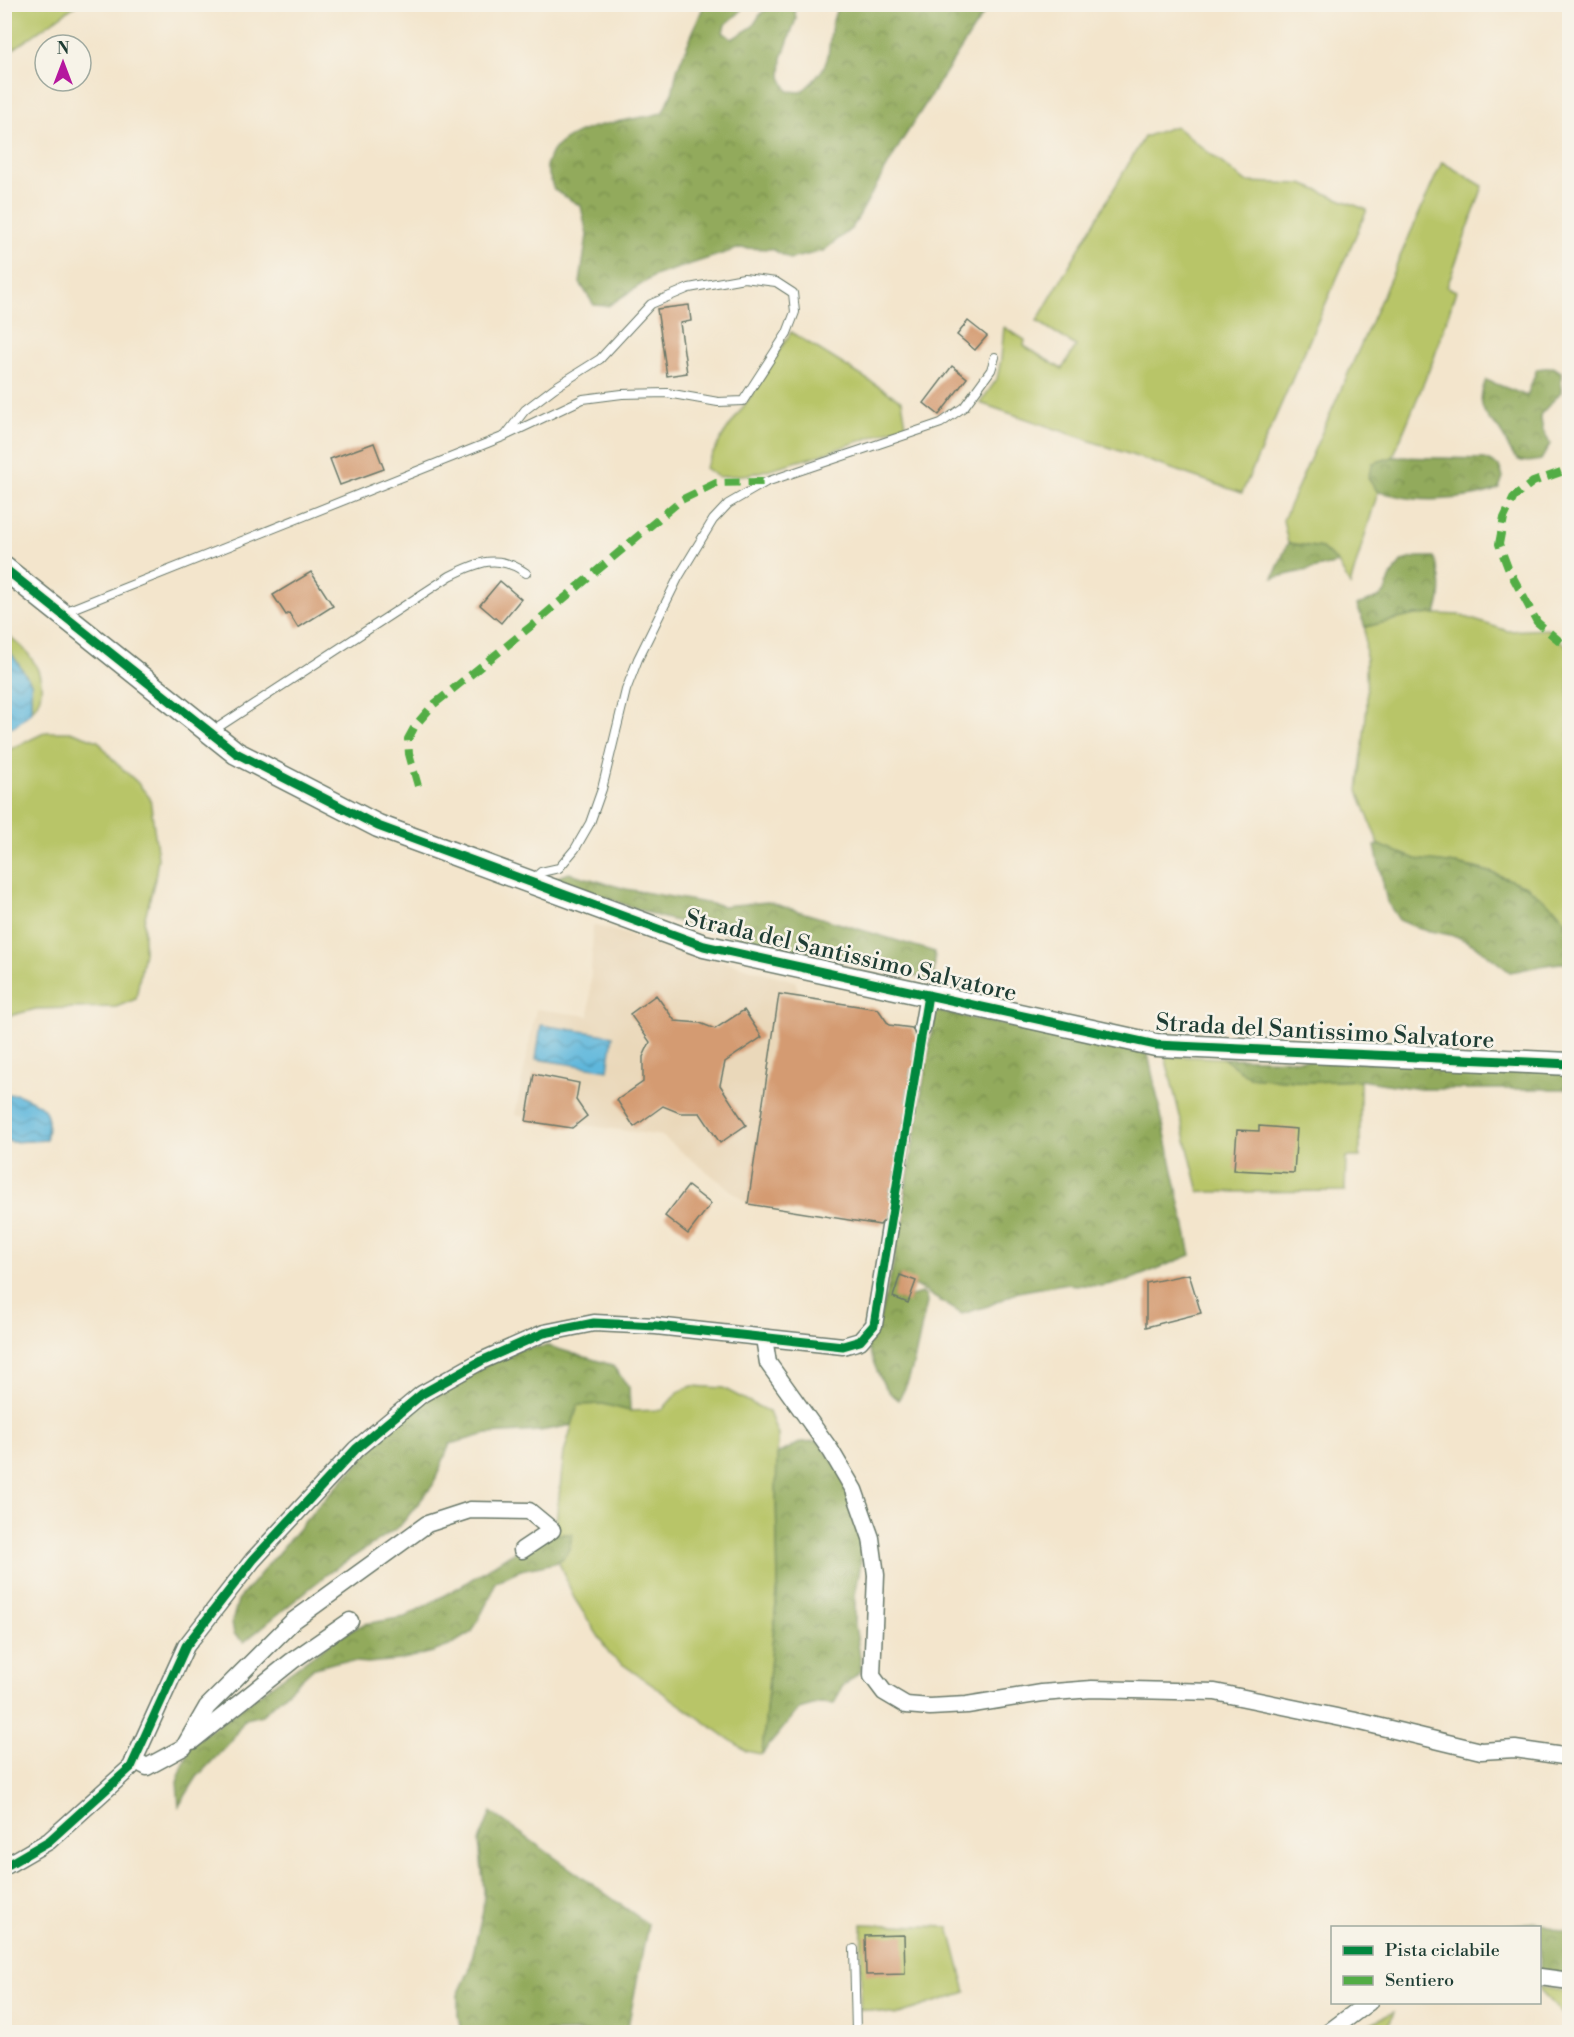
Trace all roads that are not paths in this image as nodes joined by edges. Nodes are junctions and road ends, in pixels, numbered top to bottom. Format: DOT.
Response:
graph roads {
  1 [pos="995,357"];
  2 [pos="505,436"];
  3 [pos="4,568"];
  4 [pos="526,573"];
  5 [pos="61,613"];
  6 [pos="211,733"];
  7 [pos="530,882"];
  8 [pos="928,995"];
  9 [pos="922,1029"];
  10 [pos="1569,1064"];
  11 [pos="890,1227"];
  12 [pos="764,1338"];
  13 [pos="522,1550"];
  14 [pos="350,1621"];
  15 [pos="184,1747"];
  16 [pos="1569,1757"];
  17 [pos="134,1760"];
  18 [pos="4,1867"];
  19 [pos="854,1949"];
  20 [pos="1541,1977"];
  21 [pos="1569,1981"];
  22 [pos="1366,2004"];
  23 [pos="856,2032"];
  24 [pos="1329,2032"];
  1 -- 7 [label="lane"];
  2 -- 2 [label="lane"];
  2 -- 5 [label="lane"];
  3 -- 5 [label="street, Strada del Santissimo Salvatore"];
  4 -- 6 [label="lane"];
  5 -- 6 [label="street, Strada del Santissimo Salvatore"];
  6 -- 7 [label="street, Strada del Santissimo Salvatore"];
  7 -- 8 [label="street, Strada del Santissimo Salvatore"];
  8 -- 9 [label="street"];
  8 -- 10 [label="street, Strada del Santissimo Salvatore"];
  11 -- 12 [label="street"];
  12 -- 16 [label="street"];
  12 -- 17 [label="street"];
  13 -- 15 [label="street"];
  14 -- 15 [label="street"];
  15 -- 17 [label="street"];
  17 -- 18 [label="street"];
  19 -- 23 [label="lane"];
  20 -- 21 [label="street"];
  22 -- 24 [label="street"];
}
